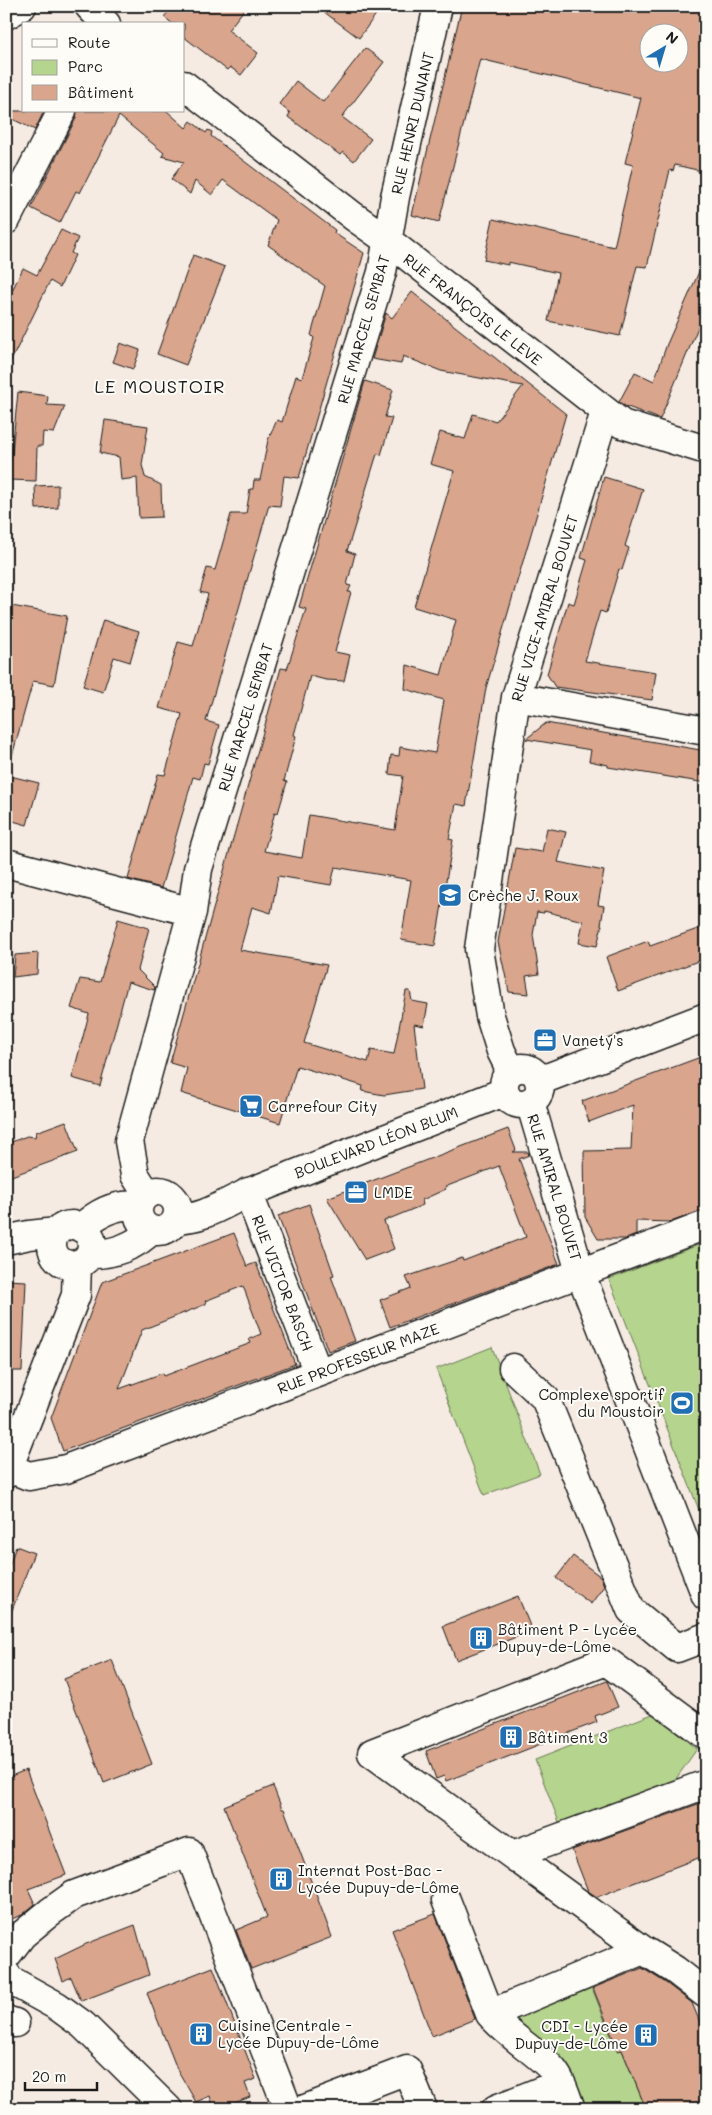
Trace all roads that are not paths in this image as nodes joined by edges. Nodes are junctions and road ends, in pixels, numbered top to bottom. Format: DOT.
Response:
graph roads {
  1 [pos="22,6"];
  2 [pos="90,6"];
  3 [pos="438,6"];
  4 [pos="6,15"];
  5 [pos="104,22"];
  6 [pos="185,86"];
  7 [pos="61,112"];
  8 [pos="6,220"];
  9 [pos="387,240"];
  10 [pos="605,412"];
  11 [pos="706,450"];
  12 [pos="516,697"];
  13 [pos="706,732"];
  14 [pos="6,863"];
  15 [pos="192,912"];
  16 [pos="706,1018"];
  17 [pos="508,1082"];
  18 [pos="534,1091"];
  19 [pos="248,1192"];
  20 [pos="143,1200"];
  21 [pos="176,1209"];
  22 [pos="706,1225"];
  23 [pos="151,1230"];
  24 [pos="64,1237"];
  25 [pos="6,1240"];
  26 [pos="6,1247"];
  27 [pos="83,1259"];
  28 [pos="580,1272"];
  29 [pos="513,1368"];
  30 [pos="318,1373"];
  31 [pos="7,1471"];
  32 [pos="706,1596"];
  33 [pos="706,1637"];
  34 [pos="706,1735"];
  35 [pos="706,1784"];
  36 [pos="513,1855"];
  37 [pos="446,1900"];
  38 [pos="643,1950"];
  39 [pos="6,1956"];
  40 [pos="6,1974"];
  41 [pos="706,1994"];
  42 [pos="490,2014"];
  43 [pos="561,2083"];
  44 [pos="168,2109"];
  45 [pos="288,2109"];
  46 [pos="305,2109"];
  47 [pos="423,2109"];
  48 [pos="496,2109"];
  49 [pos="571,2109"];
  1 -- 4 [label="street"];
  2 -- 5 [label="street"];
  3 -- 9 [label="street, RUE HENRI DUNANT"];
  6 -- 9 [label="street, RUE FRANÇOIS LE LEVE"];
  7 -- 8 [label="street"];
  9 -- 10 [label="street, RUE FRANÇOIS LE LEVE"];
  9 -- 15 [label="street, RUE MARCEL SEMBAT"];
  10 -- 11 [label="street, RUE FRANÇOIS LE LEVE"];
  10 -- 12 [label="street, RUE VICE-AMIRAL BOUVET"];
  12 -- 13 [label="street"];
  12 -- 17 [label="street, RUE VICE-AMIRAL BOUVET"];
  14 -- 15 [label="street"];
  15 -- 20 [label="street, RUE MARCEL SEMBAT"];
  16 -- 18 [label="street"];
  17 -- 18 [label="street"];
  17 -- 19 [label="street, BOULEVARD LÉON BLUM"];
  18 -- 28 [label="street, RUE AMIRAL BOUVET"];
  19 -- 21 [label="street, BOULEVARD LÉON BLUM"];
  19 -- 30 [label="street, RUE VICTOR BASCH"];
  20 -- 21 [label="street"];
  20 -- 23 [label="street"];
  20 -- 24 [label="street"];
  21 -- 23 [label="street, BOULEVARD LÉON BLUM"];
  22 -- 28 [label="street, RUE PROFESSEUR MAZE"];
  23 -- 27 [label="street, BOULEVARD LÉON BLUM"];
  24 -- 25 [label="street"];
  24 -- 26 [label="street"];
  24 -- 27 [label="street"];
  24 -- 27 [label="street"];
  27 -- 31 [label="street"];
  28 -- 30 [label="street, RUE PROFESSEUR MAZE"];
  28 -- 32 [label="street, RUE AMIRAL BOUVET"];
  29 -- 33 [label="street"];
  30 -- 31 [label="street, RUE PROFESSEUR MAZE"];
  34 -- 36 [label="street"];
  35 -- 36 [label="street"];
  36 -- 38 [label="street"];
  37 -- 42 [label="street"];
  38 -- 41 [label="street"];
  38 -- 42 [label="street"];
  39 -- 45 [label="street"];
  40 -- 44 [label="street"];
  42 -- 43 [label="street"];
  43 -- 48 [label="street"];
  43 -- 49 [label="street"];
  46 -- 47 [label="street"];
}
